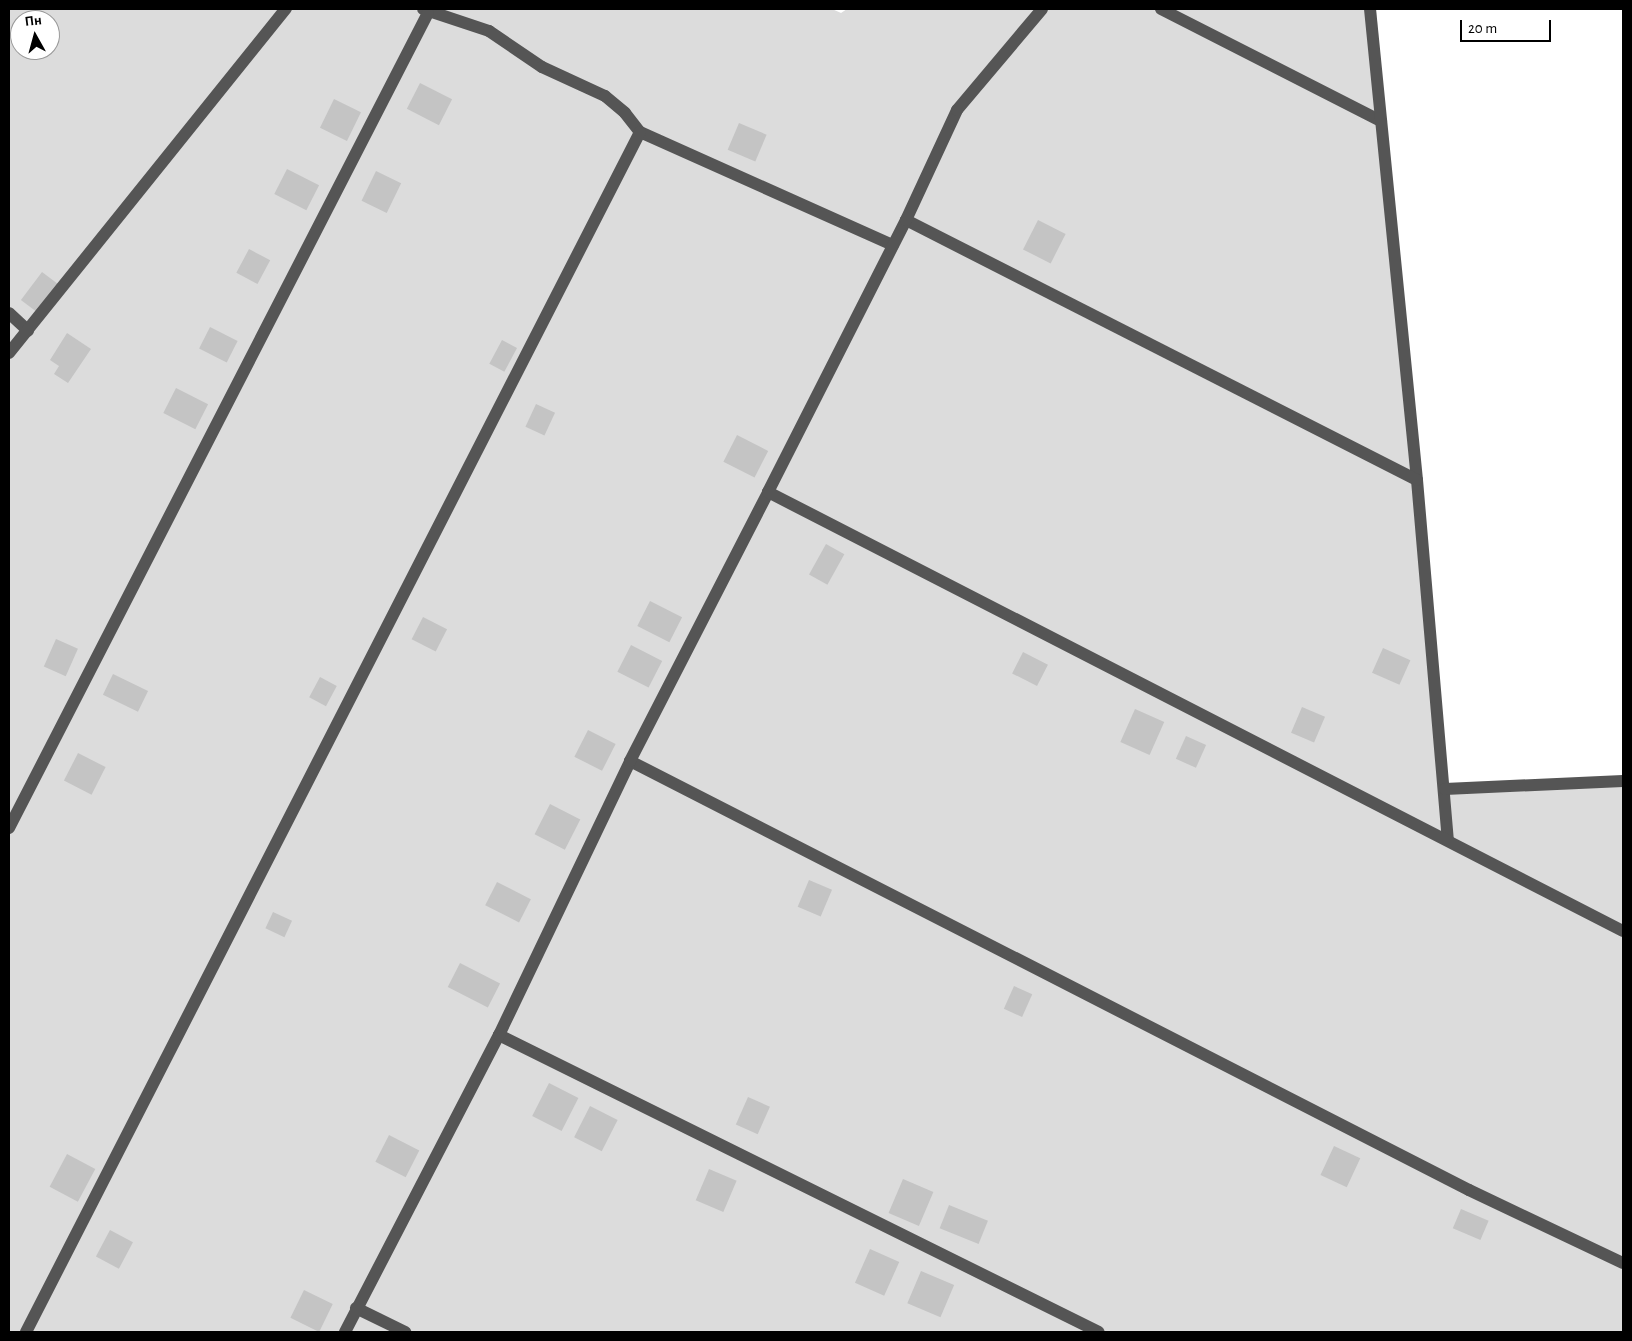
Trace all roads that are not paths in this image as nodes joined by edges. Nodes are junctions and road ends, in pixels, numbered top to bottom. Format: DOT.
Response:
graph roads {
  1 [pos="286,9"];
  2 [pos="1042,9"];
  3 [pos="1161,9"];
  4 [pos="1370,9"];
  5 [pos="425,11"];
  6 [pos="1382,122"];
  7 [pos="640,132"];
  8 [pos="906,220"];
  9 [pos="893,245"];
  10 [pos="9,312"];
  11 [pos="28,331"];
  12 [pos="9,353"];
  13 [pos="1417,480"];
  14 [pos="768,492"];
  15 [pos="630,761"];
  16 [pos="1623,781"];
  17 [pos="1445,789"];
  18 [pos="9,828"];
  19 [pos="1448,840"];
  20 [pos="1623,931"];
  21 [pos="498,1035"];
  22 [pos="1623,1263"];
  23 [pos="356,1308"];
  24 [pos="26,1332"];
  25 [pos="345,1332"];
  26 [pos="405,1332"];
  27 [pos="1098,1332"];
  1 -- 11 [label="street"];
  2 -- 8 [label="street"];
  3 -- 6 [label="street"];
  4 -- 6 [label="street"];
  5 -- 7 [label="street"];
  5 -- 18 [label="street"];
  6 -- 13 [label="street"];
  7 -- 9 [label="street"];
  7 -- 24 [label="street"];
  8 -- 9 [label="street"];
  8 -- 13 [label="street"];
  9 -- 14 [label="street"];
  10 -- 11 [label="street"];
  11 -- 12 [label="street"];
  13 -- 17 [label="street"];
  14 -- 15 [label="street"];
  14 -- 19 [label="street"];
  15 -- 21 [label="street"];
  15 -- 22 [label="street"];
  16 -- 17 [label="street"];
  17 -- 19 [label="street"];
  19 -- 20 [label="street"];
  21 -- 23 [label="street"];
  21 -- 27 [label="street"];
  23 -- 25 [label="street"];
  23 -- 26 [label="street"];
}
